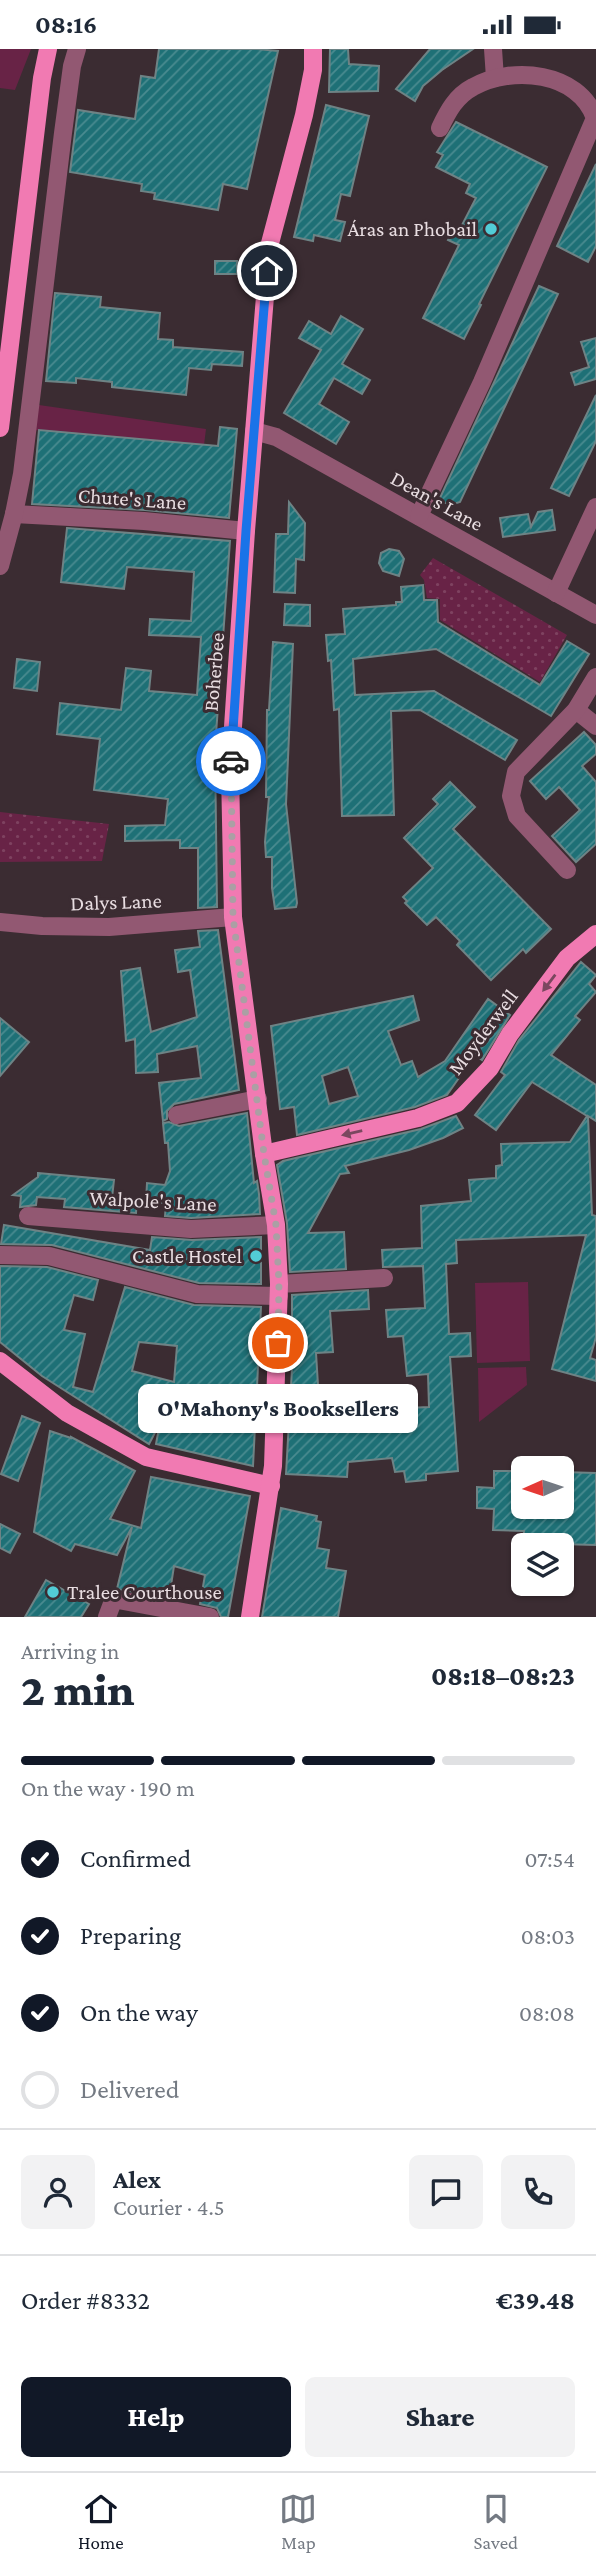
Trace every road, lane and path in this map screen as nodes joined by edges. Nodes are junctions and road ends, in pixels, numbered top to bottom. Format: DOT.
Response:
graph roads {
  1 [pos="48,49"];
  2 [pos="77,49"];
  3 [pos="313,49"];
  4 [pos="493,49"];
  5 [pos="495,78"];
  6 [pos="440,128"];
  7 [pos="0,428"];
  8 [pos="254,431"];
  9 [pos="596,507"];
  10 [pos="14,514"];
  11 [pos="419,516"];
  12 [pos="246,531"];
  13 [pos="0,566"];
  14 [pos="556,593"];
  15 [pos="596,615"];
  16 [pos="596,677"];
  17 [pos="576,710"];
  18 [pos="596,726"];
  19 [pos="566,870"];
  20 [pos="233,917"];
  21 [pos="0,922"];
  22 [pos="596,934"];
  23 [pos="258,1099"];
  24 [pos="177,1115"];
  25 [pos="264,1154"];
  26 [pos="28,1216"];
  27 [pos="276,1225"];
  28 [pos="0,1255"];
  29 [pos="384,1277"];
  30 [pos="279,1290"];
  31 [pos="0,1361"];
  32 [pos="271,1486"];
  33 [pos="107,1617"];
  34 [pos="210,1617"];
  35 [pos="250,1617"];
  1 -- 7 [label="main road"];
  2 -- 10 [label="street"];
  3 -- 8 [label="main road, Boherbee"];
  4 -- 5 [label="street"];
  5 -- 6 [label="street"];
  5 -- 11 [label="street"];
  8 -- 11 [label="street, Dean's Lane"];
  8 -- 12 [label="main road, Boherbee"];
  9 -- 14 [label="street"];
  10 -- 12 [label="street, Chute's Lane"];
  10 -- 13 [label="street"];
  11 -- 14 [label="street, Dean's Lane"];
  12 -- 20 [label="main road, Boherbee"];
  14 -- 15 [label="street, Dean's Lane"];
  16 -- 17 [label="street"];
  17 -- 18 [label="street"];
  17 -- 19 [label="street"];
  20 -- 21 [label="street, Dalys Lane"];
  20 -- 23 [label="main road, Boherbee"];
  22 -- 25 [label="main road, Moyderwell, one-way"];
  23 -- 24 [label="street"];
  23 -- 25 [label="main road, Boherbee"];
  25 -- 27 [label="main road, Boherbee"];
  26 -- 27 [label="street, Walpole's Lane"];
  27 -- 30 [label="main road, Boherbee"];
  28 -- 30 [label="street"];
  29 -- 30 [label="street"];
  30 -- 32 [label="main road, Boherbee"];
  31 -- 32 [label="main road"];
  32 -- 35 [label="main road, Boherbee"];
  33 -- 34 [label="street"];
}
